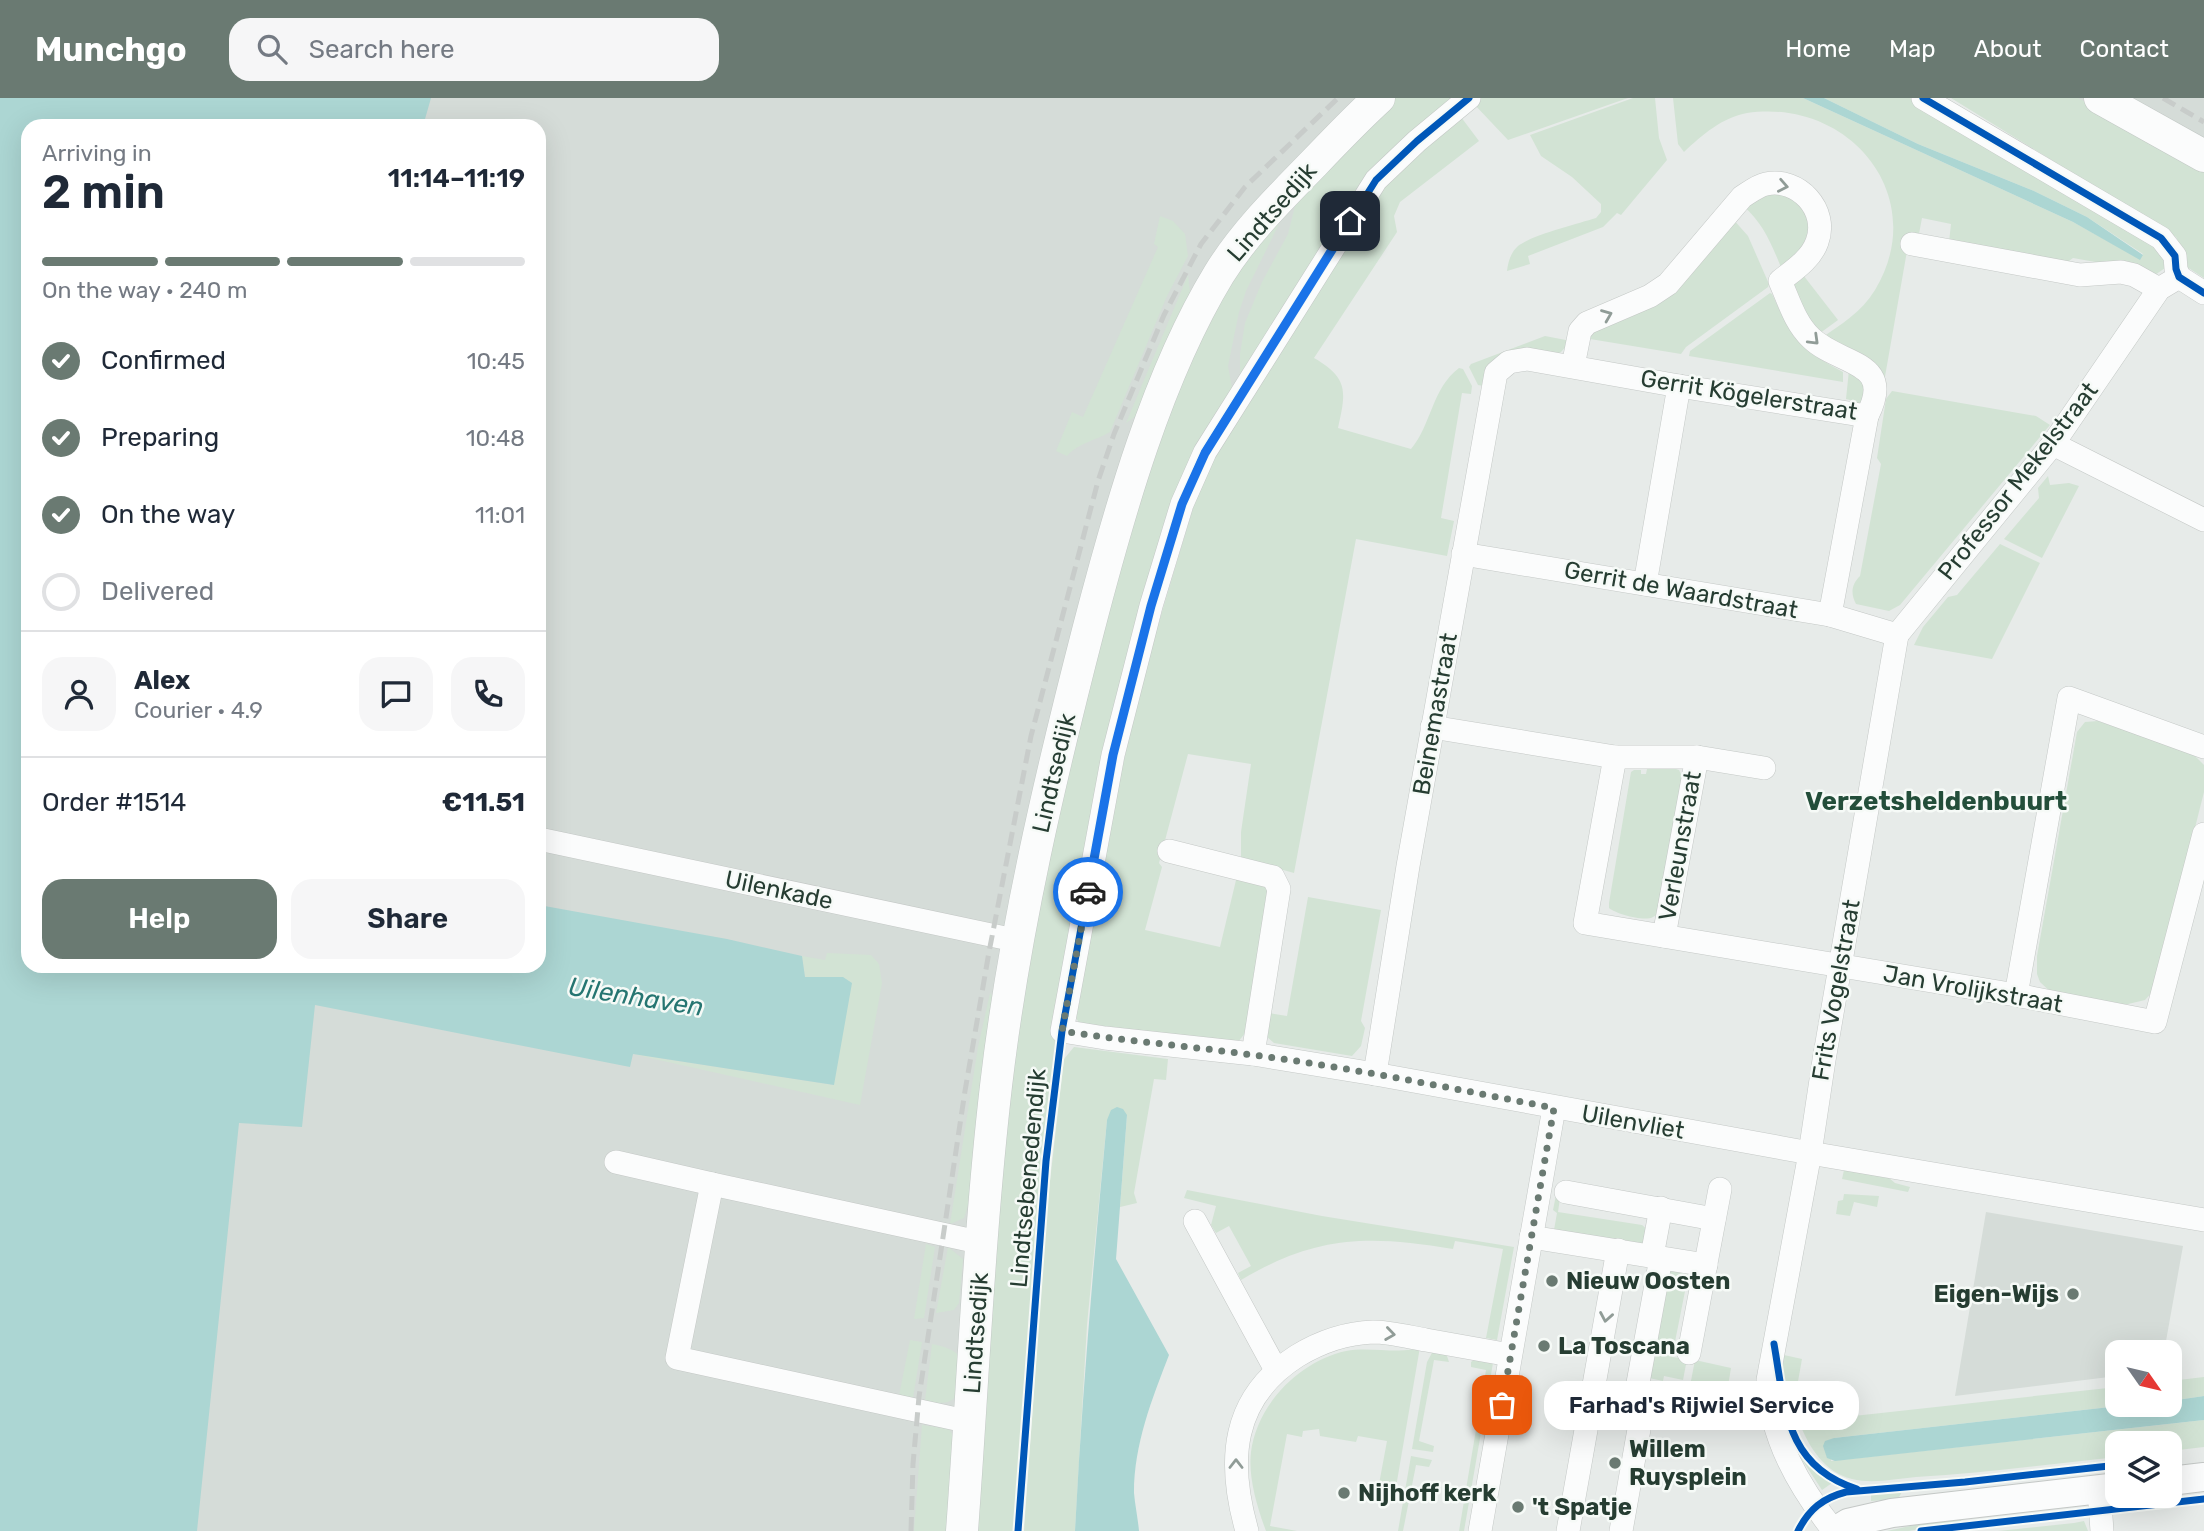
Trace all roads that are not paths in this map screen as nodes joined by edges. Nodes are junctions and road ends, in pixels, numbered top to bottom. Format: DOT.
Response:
graph roads {
  1 [pos="1469,98"];
  2 [pos="1923,98"];
  3 [pos="2099,98"];
  4 [pos="1373,100"];
  5 [pos="2204,156"];
  6 [pos="1912,244"];
  7 [pos="2179,276"];
  8 [pos="2159,289"];
  9 [pos="2204,293"];
  10 [pos="1509,362"];
  11 [pos="1573,366"];
  12 [pos="1679,386"];
  13 [pos="1867,416"];
  14 [pos="2053,444"];
  15 [pos="2204,520"];
  16 [pos="1463,554"];
  17 [pos="1645,584"];
  18 [pos="1830,615"];
  19 [pos="1897,635"];
  20 [pos="1432,727"];
  21 [pos="2204,747"];
  22 [pos="1615,757"];
  23 [pos="1697,757"];
  24 [pos="1764,768"];
  25 [pos="2204,834"];
  26 [pos="546,840"];
  27 [pos="1169,851"];
  28 [pos="1664,936"];
  29 [pos="1019,941"];
  30 [pos="1840,967"];
  31 [pos="2016,995"];
  32 [pos="1253,1055"];
  33 [pos="1375,1074"];
  34 [pos="1554,1108"];
  35 [pos="1810,1153"];
  36 [pos="616,1162"];
  37 [pos="712,1184"];
  38 [pos="1720,1189"];
  39 [pos="1566,1192"];
  40 [pos="1661,1208"];
  41 [pos="1714,1219"];
  42 [pos="2204,1220"];
  43 [pos="1195,1221"];
  44 [pos="1531,1237"];
  45 [pos="983,1243"];
  46 [pos="1618,1250"];
  47 [pos="1656,1257"];
  48 [pos="1706,1265"];
  49 [pos="1689,1353"];
  50 [pos="1510,1355"];
  51 [pos="1276,1370"];
  52 [pos="970,1422"];
  53 [pos="2204,1477"];
  54 [pos="2182,1480"];
  55 [pos="2105,1488"];
  56 [pos="2105,1508"];
  57 [pos="962,1531"];
  58 [pos="1247,1531"];
  59 [pos="1480,1531"];
  60 [pos="1568,1531"];
  61 [pos="1621,1531"];
  62 [pos="1835,1531"];
  63 [pos="2102,1531"];
  1 -- 32 [label="street, Uilenvliet"];
  2 -- 7 [label="street"];
  3 -- 5 [label="main road"];
  4 -- 29 [label="main road, Lindtsedijk"];
  6 -- 8 [label="street"];
  7 -- 8 [label="street, Professor Mekelstraat"];
  7 -- 9 [label="street"];
  8 -- 14 [label="street, Professor Mekelstraat"];
  10 -- 11 [label="street, Gerrit Kögelerstraat"];
  10 -- 16 [label="street, Beinemastraat"];
  11 -- 12 [label="street, Gerrit Kögelerstraat"];
  11 -- 13 [label="street, Gerrit Kögelerstraat, one-way"];
  12 -- 13 [label="street, Gerrit Kögelerstraat"];
  12 -- 17 [label="street"];
  13 -- 18 [label="street"];
  14 -- 15 [label="street"];
  14 -- 19 [label="street, Professor Mekelstraat"];
  16 -- 17 [label="street, Gerrit de Waardstraat"];
  16 -- 20 [label="street, Beinemastraat"];
  17 -- 18 [label="street, Gerrit de Waardstraat"];
  18 -- 19 [label="street, Gerrit de Waardstraat"];
  19 -- 30 [label="street, Frits Vogelstraat"];
  20 -- 22 [label="street, Verleunstraat"];
  20 -- 33 [label="street, Beinemastraat"];
  21 -- 31 [label="street"];
  22 -- 23 [label="street, Verleunstraat"];
  22 -- 28 [label="street, Jan Vrolijkstraat"];
  23 -- 24 [label="street, Verleunstraat"];
  23 -- 28 [label="street, Verleunstraat"];
  25 -- 31 [label="street, Jan Vrolijkstraat"];
  26 -- 29 [label="street, Uilenkade"];
  27 -- 32 [label="street"];
  28 -- 30 [label="street, Jan Vrolijkstraat"];
  29 -- 45 [label="main road, Lindtsedijk"];
  30 -- 31 [label="street, Jan Vrolijkstraat"];
  30 -- 35 [label="street, Frits Vogelstraat"];
  32 -- 33 [label="street, Uilenvliet"];
  33 -- 34 [label="street, Uilenvliet"];
  34 -- 35 [label="street, Uilenvliet"];
  34 -- 44 [label="street"];
  35 -- 42 [label="street, Uilenvliet"];
  35 -- 62 [label="street, Frits Vogelstraat"];
  36 -- 37 [label="street"];
  37 -- 45 [label="street"];
  37 -- 52 [label="street"];
  38 -- 41 [label="street"];
  39 -- 40 [label="street"];
  40 -- 41 [label="street"];
  40 -- 47 [label="street"];
  41 -- 48 [label="street"];
  43 -- 51 [label="street"];
  44 -- 46 [label="street"];
  44 -- 50 [label="street"];
  45 -- 52 [label="main road, Lindtsedijk"];
  46 -- 47 [label="street"];
  46 -- 60 [label="street, one-way"];
  47 -- 48 [label="street"];
  47 -- 61 [label="street"];
  48 -- 49 [label="street"];
  51 -- 50 [label="street, one-way"];
  50 -- 59 [label="street"];
  58 -- 51 [label="street, one-way"];
  52 -- 57 [label="main road, Lindtsedijk"];
  53 -- 54 [label="street"];
  55 -- 62 [label="street"];
  56 -- 63 [label="street"];
}
